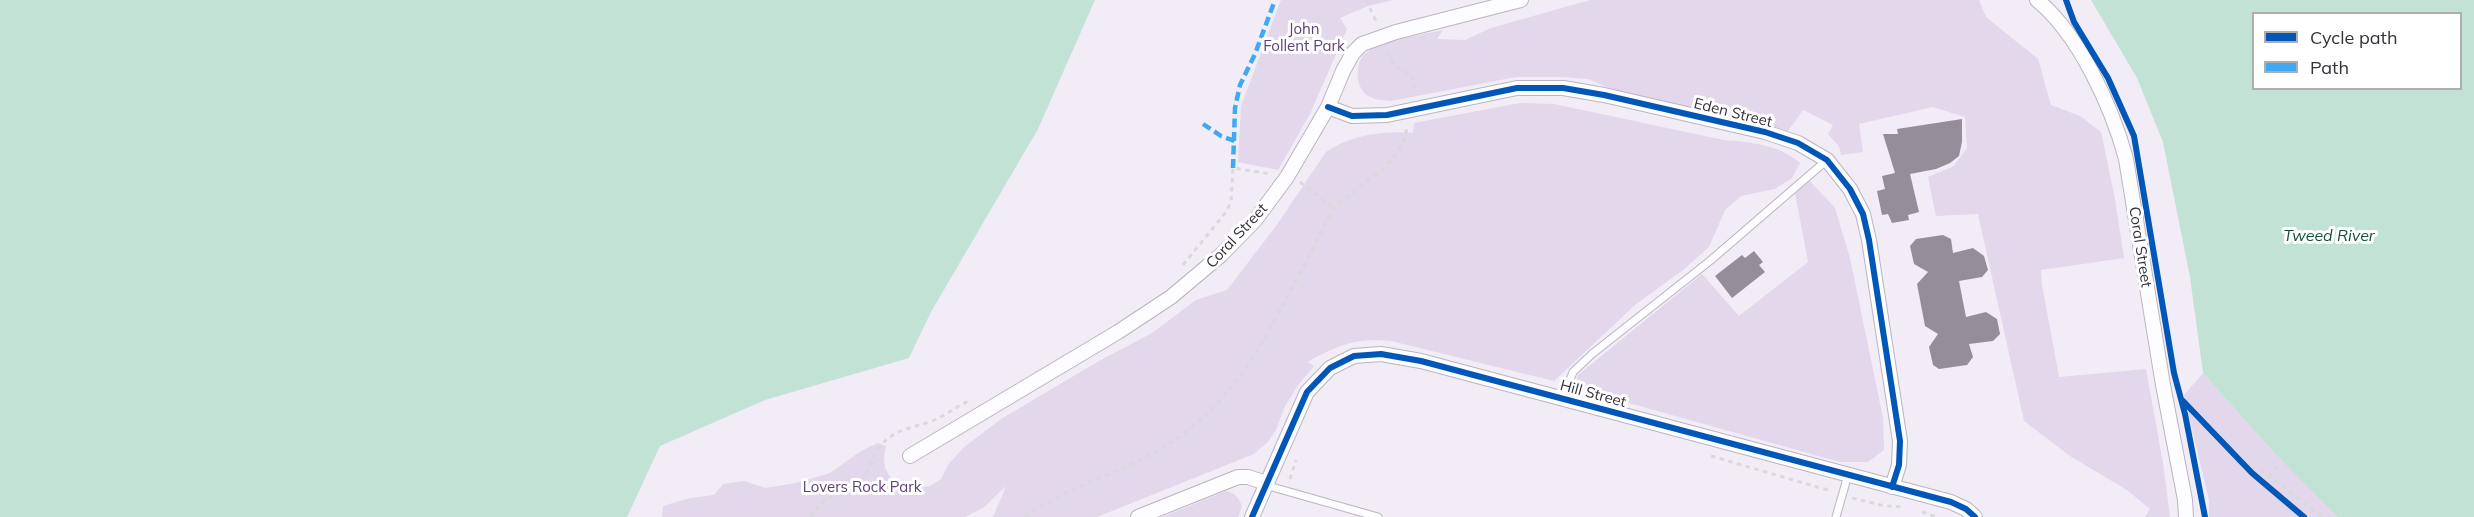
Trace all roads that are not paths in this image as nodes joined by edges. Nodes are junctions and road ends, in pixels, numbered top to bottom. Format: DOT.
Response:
graph roads {
  1 [pos="1521,0"];
  2 [pos="2037,0"];
  3 [pos="1493,4"];
  4 [pos="1328,107"];
  5 [pos="1827,160"];
  6 [pos="1563,399"];
  7 [pos="910,456"];
  8 [pos="1848,475"];
  9 [pos="1265,484"];
  10 [pos="1892,487"];
  11 [pos="1138,517"];
  12 [pos="1252,517"];
  13 [pos="1378,517"];
  14 [pos="1836,517"];
  15 [pos="1975,517"];
  16 [pos="2186,517"];
  1 -- 3 [label="street, Coral Street"];
  2 -- 16 [label="street, Coral Street"];
  3 -- 4 [label="street, Coral Street"];
  4 -- 5 [label="street, Eden Street"];
  4 -- 7 [label="street, Coral Street"];
  5 -- 6 [label="lane"];
  5 -- 10 [label="street, Eden Street"];
  6 -- 8 [label="street, Hill Street"];
  6 -- 9 [label="street, Hill Street"];
  8 -- 10 [label="street, Hill Street"];
  8 -- 14 [label="lane"];
  9 -- 11 [label="street"];
  9 -- 12 [label="street, Hill Street"];
  9 -- 13 [label="lane"];
  10 -- 15 [label="street, Hill Street"];
}
